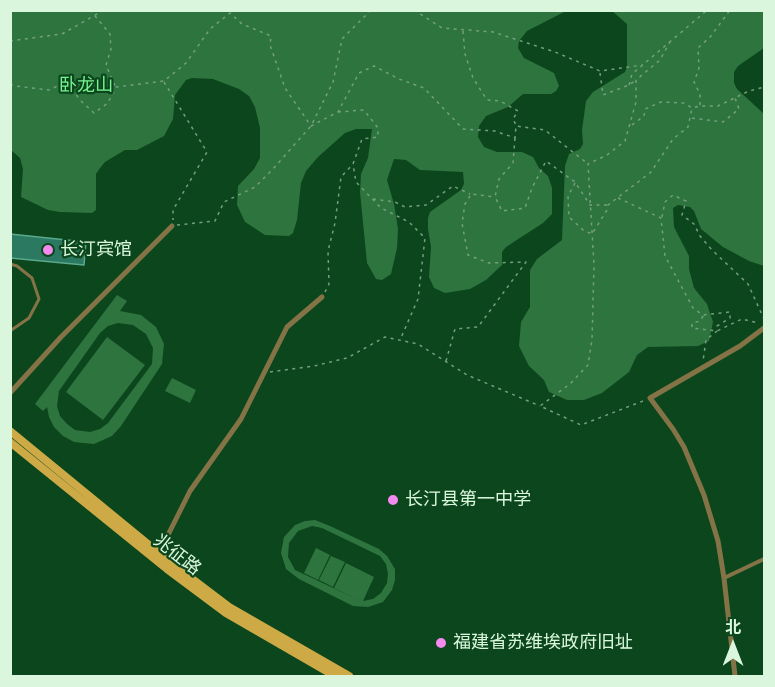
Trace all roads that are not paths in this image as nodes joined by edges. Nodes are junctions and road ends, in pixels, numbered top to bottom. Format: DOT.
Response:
graph roads {
  1 [pos="172,226"];
  2 [pos="10,264"];
  3 [pos="322,297"];
  4 [pos="764,328"];
  5 [pos="10,331"];
  6 [pos="10,393"];
  7 [pos="10,431"];
  8 [pos="10,442"];
  9 [pos="159,553"];
  10 [pos="765,559"];
  11 [pos="724,578"];
  12 [pos="335,676"];
  13 [pos="349,676"];
  14 [pos="735,676"];
  1 -- 6 [label="street"];
  2 -- 5 [label="lane"];
  3 -- 9 [label="street"];
  4 -- 11 [label="street"];
  7 -- 9 [label="main road"];
  8 -- 12 [label="main road, 兆征路"];
  9 -- 13 [label="main road"];
  10 -- 11 [label="street"];
  11 -- 14 [label="street"];
}
